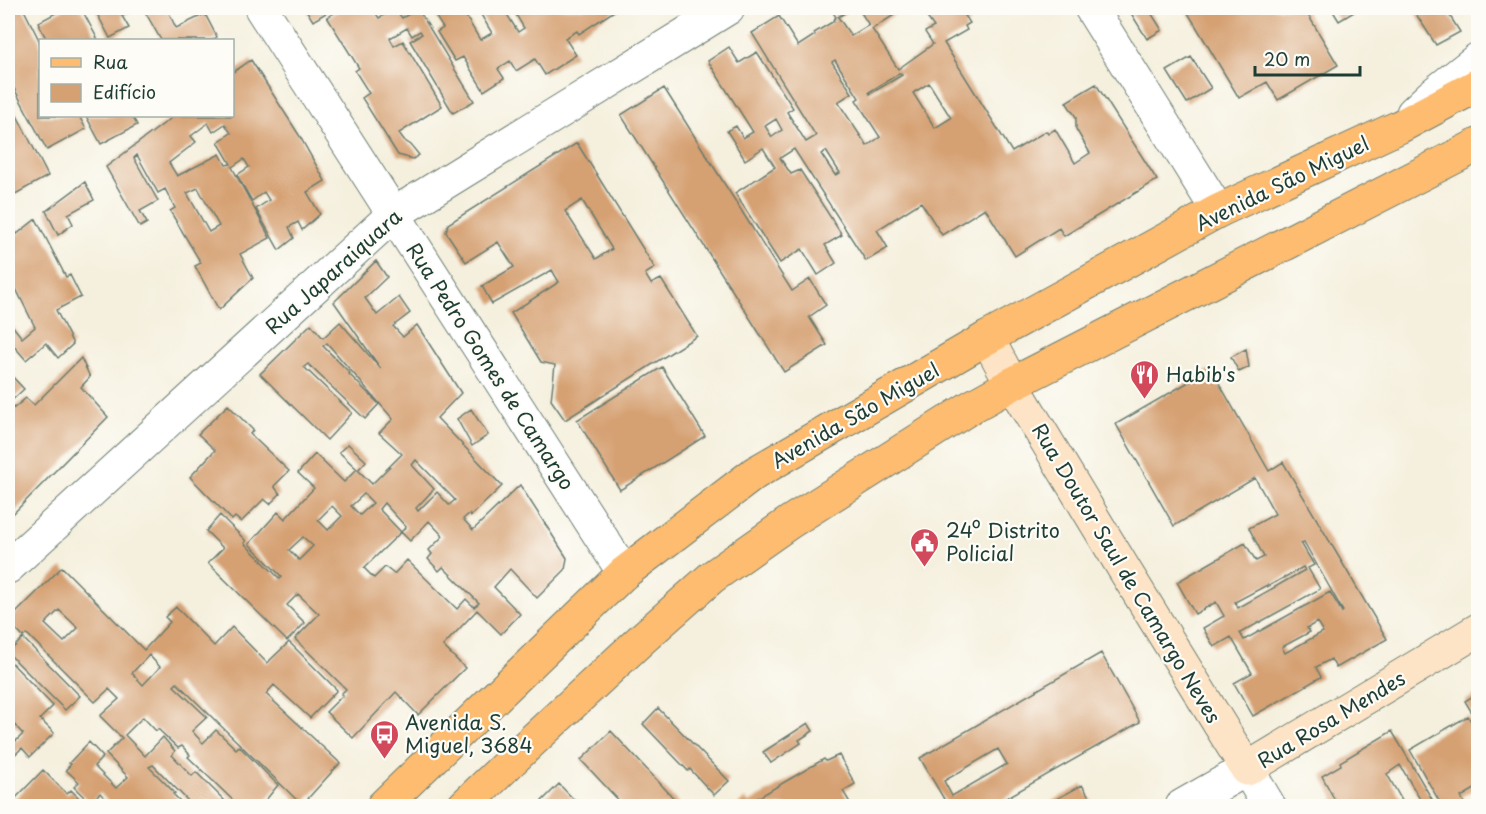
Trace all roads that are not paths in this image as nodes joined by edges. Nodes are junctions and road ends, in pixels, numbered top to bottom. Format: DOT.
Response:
graph roads {
  1 [pos="261,8"];
  2 [pos="728,8"];
  3 [pos="1091,8"];
  4 [pos="1479,59"];
  5 [pos="1479,85"];
  6 [pos="1399,127"];
  7 [pos="1479,145"];
  8 [pos="1218,211"];
  9 [pos="393,214"];
  10 [pos="987,338"];
  11 [pos="1012,384"];
  12 [pos="8,567"];
  13 [pos="624,573"];
  14 [pos="1479,630"];
  15 [pos="1248,769"];
  16 [pos="383,807"];
  17 [pos="464,807"];
  18 [pos="1182,807"];
  19 [pos="1269,807"];
  1 -- 9 [label="street, Rua Pedro Gomes de Camargo"];
  2 -- 9 [label="street, Rua Japaraiquara"];
  3 -- 8 [label="street"];
  4 -- 6 [label="street, Avenida São Miguel"];
  5 -- 6 [label="main road, Avenida São Miguel"];
  6 -- 8 [label="main road, Avenida São Miguel"];
  7 -- 11 [label="main road"];
  8 -- 10 [label="main road, Avenida São Miguel"];
  9 -- 12 [label="street, Rua Japaraiquara"];
  9 -- 13 [label="street, Rua Pedro Gomes de Camargo"];
  10 -- 11 [label="main road, Rua Doutor Saul de Camargo Neves"];
  10 -- 13 [label="main road, Avenida São Miguel"];
  11 -- 15 [label="main road, Rua Doutor Saul de Camargo Neves"];
  11 -- 17 [label="main road"];
  13 -- 16 [label="main road, Avenida São Miguel"];
  14 -- 15 [label="main road, Rua Rosa Mendes"];
  15 -- 18 [label="street, Rua Rosa Mendes"];
  15 -- 19 [label="street, Rua Doutor Saul de Camargo Neves"];
}
